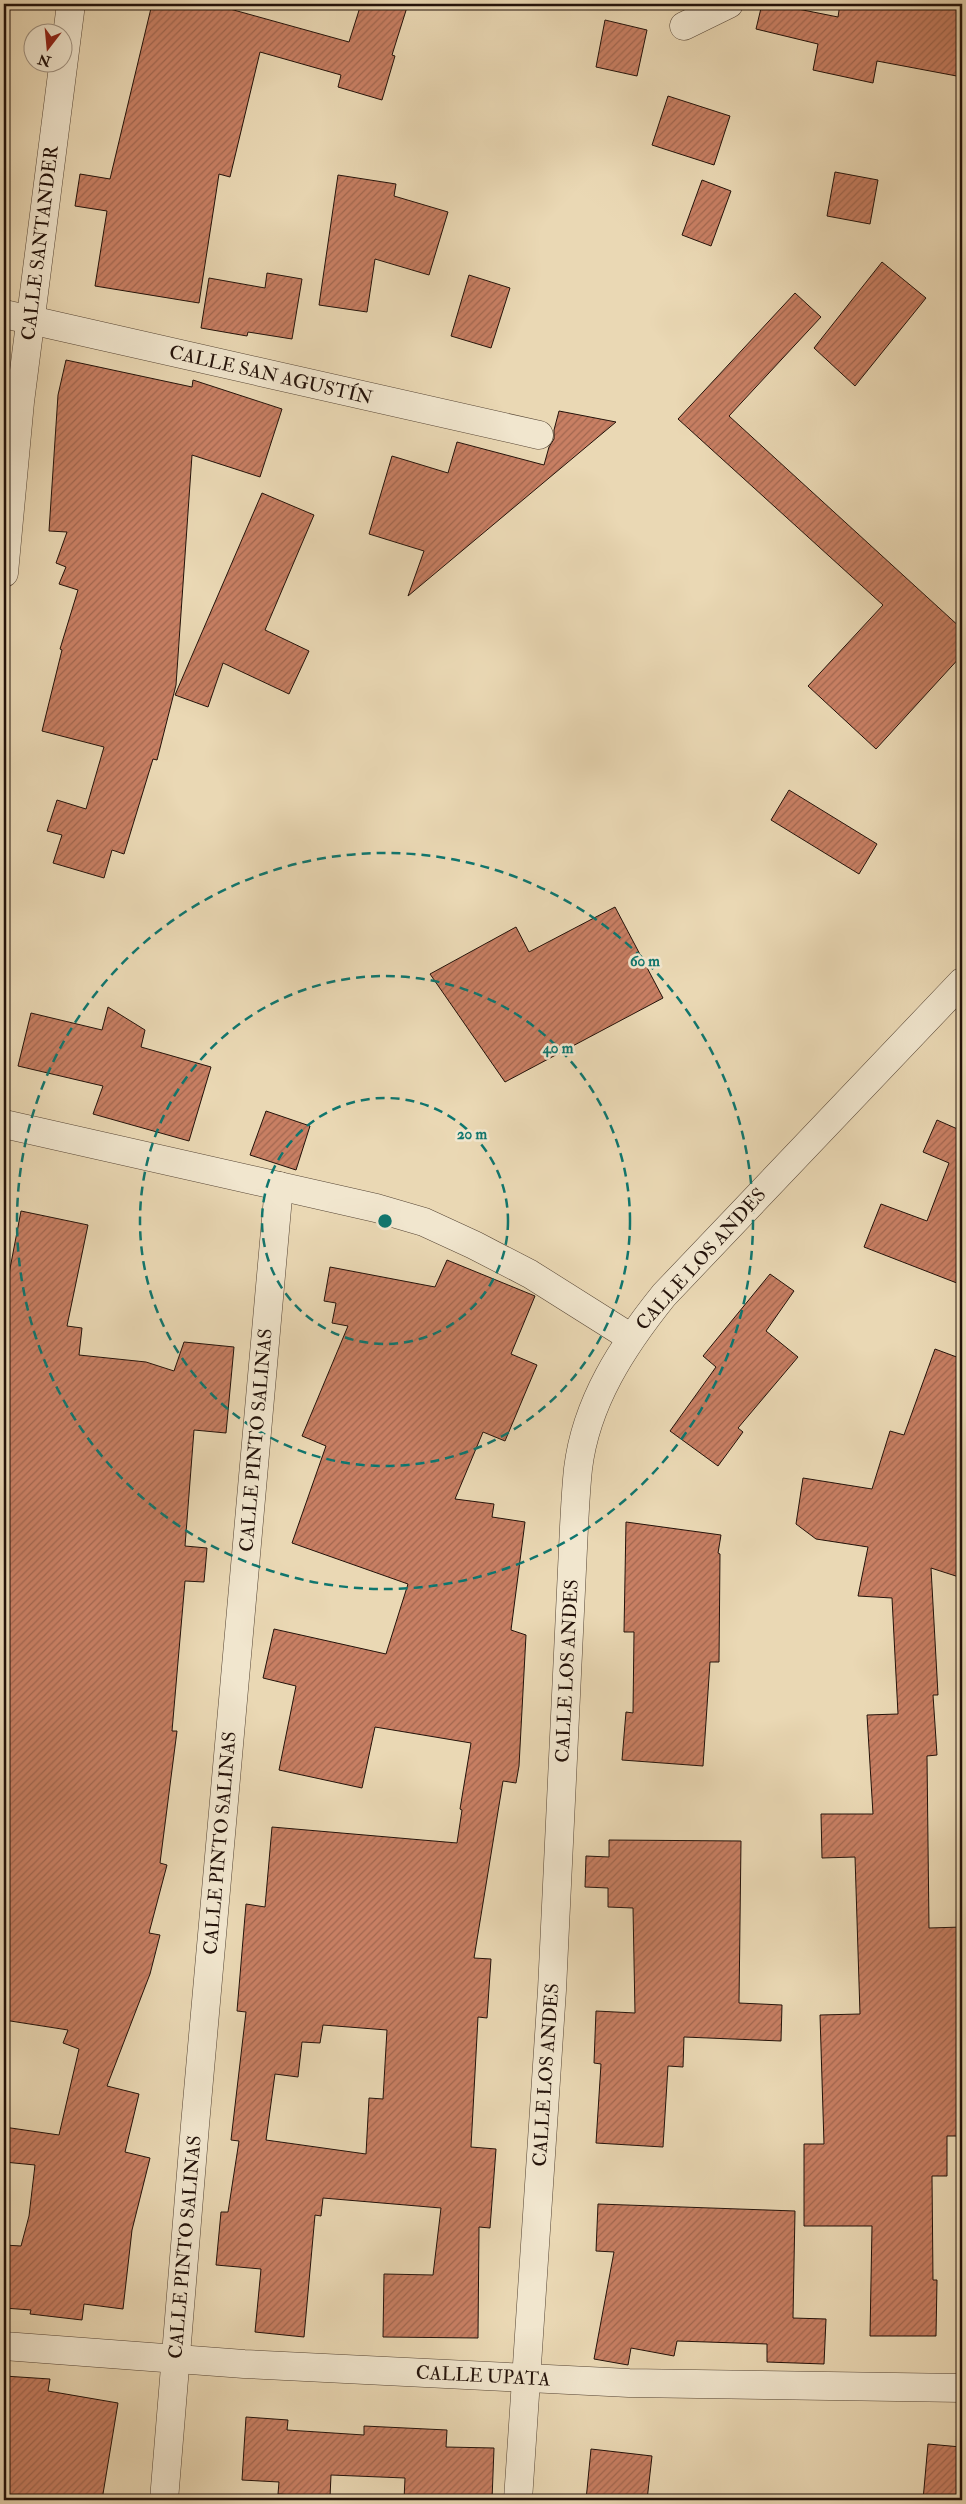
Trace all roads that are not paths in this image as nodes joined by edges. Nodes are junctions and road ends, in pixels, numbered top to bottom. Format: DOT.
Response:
graph roads {
  1 [pos="71,4"];
  2 [pos="729,4"];
  3 [pos="684,26"];
  4 [pos="4,314"];
  5 [pos="30,320"];
  6 [pos="539,435"];
  7 [pos="4,573"];
  8 [pos="962,982"];
  9 [pos="4,1124"];
  10 [pos="279,1186"];
  11 [pos="630,1337"];
  12 [pos="4,2346"];
  13 [pos="176,2359"];
  14 [pos="527,2378"];
  15 [pos="962,2388"];
  16 [pos="164,2500"];
  17 [pos="518,2500"];
  1 -- 5 [label="street, CALLE SANTANDER"];
  2 -- 3 [label="street"];
  4 -- 5 [label="street, CALLE SAN AGUSTÍN"];
  5 -- 6 [label="street, CALLE SAN AGUSTÍN"];
  5 -- 7 [label="street, CALLE SANTANDER"];
  8 -- 11 [label="street, CALLE LOS ANDES"];
  9 -- 10 [label="street"];
  10 -- 11 [label="street"];
  10 -- 13 [label="street, CALLE PINTO SALINAS"];
  11 -- 14 [label="street, CALLE LOS ANDES"];
  12 -- 13 [label="street, CALLE UPATA"];
  13 -- 14 [label="street, CALLE UPATA"];
  13 -- 16 [label="street, CALLE PINTO SALINAS"];
  14 -- 15 [label="street, CALLE UPATA"];
  14 -- 17 [label="street, CALLE LOS ANDES"];
}
